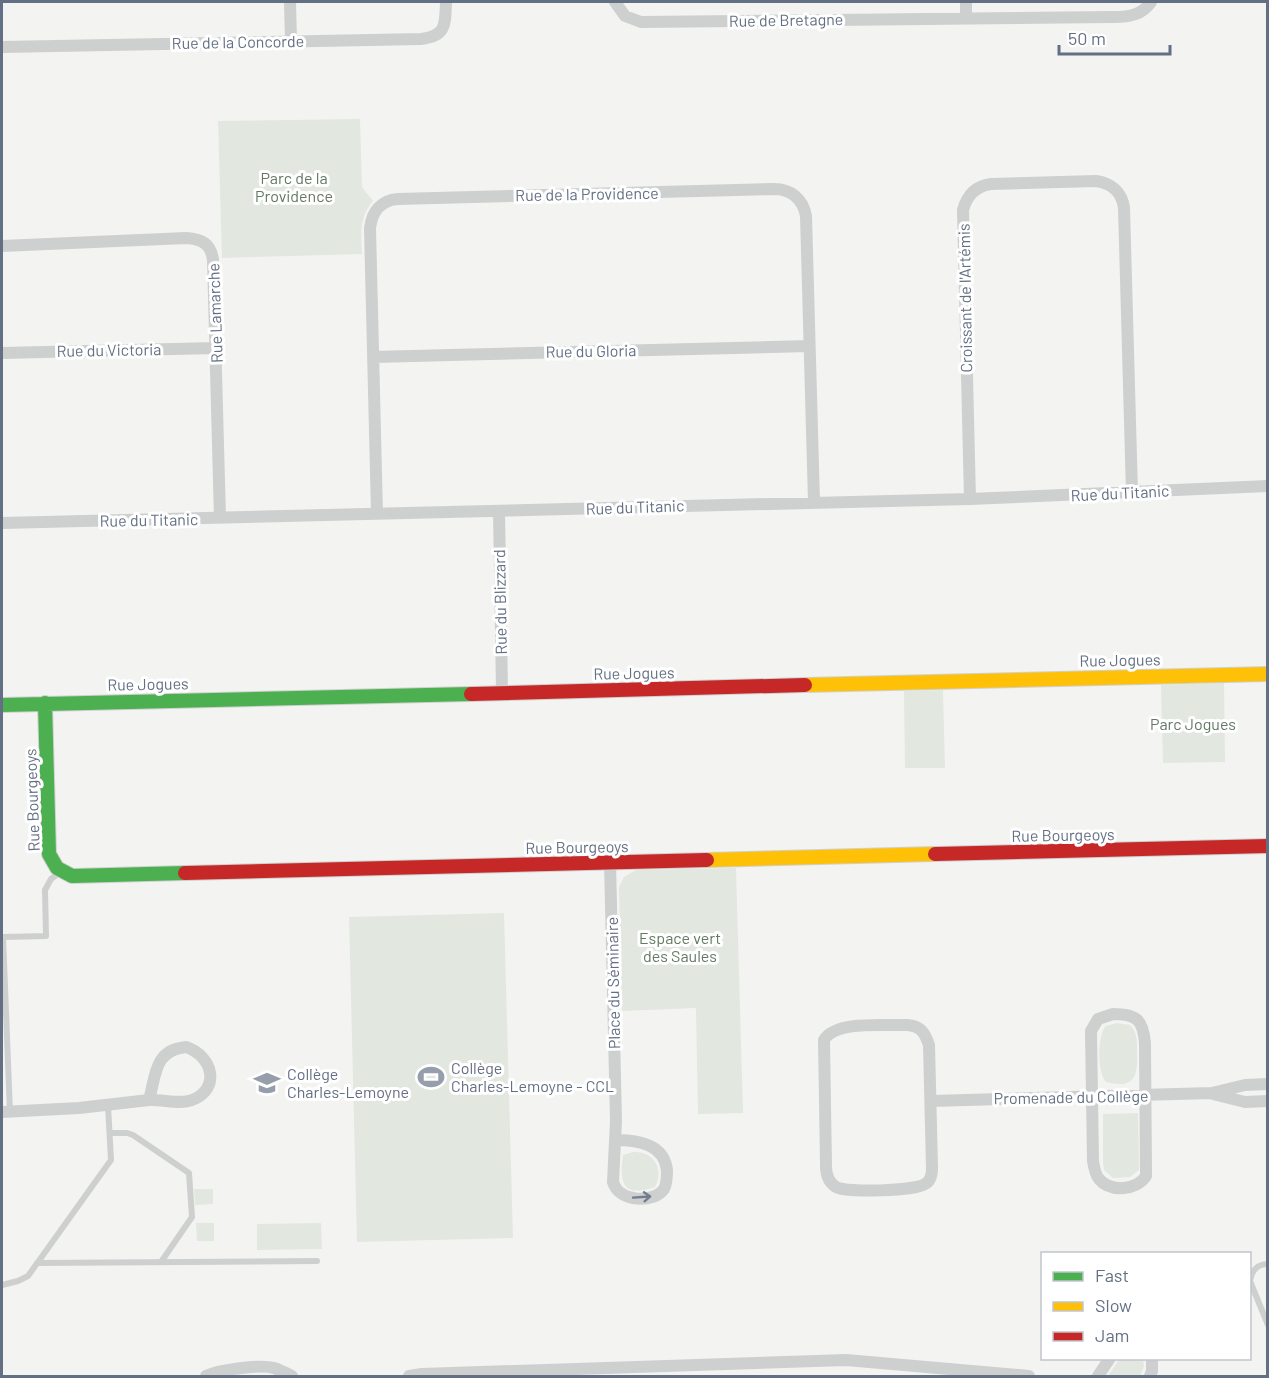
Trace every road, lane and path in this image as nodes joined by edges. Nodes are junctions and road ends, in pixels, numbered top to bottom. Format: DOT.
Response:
graph roads {
  1 [pos="290,2"];
  2 [pos="446,2"];
  3 [pos="615,2"];
  4 [pos="966,2"];
  5 [pos="1151,2"];
  6 [pos="966,17"];
  7 [pos="291,40"];
  8 [pos="2,47"];
  9 [pos="2,246"];
  10 [pos="809,346"];
  11 [pos="216,348"];
  12 [pos="2,353"];
  13 [pos="373,357"];
  14 [pos="1268,486"];
  15 [pos="1132,493"];
  16 [pos="970,499"];
  17 [pos="814,502"];
  18 [pos="499,511"];
  19 [pos="377,514"];
  20 [pos="220,518"];
  21 [pos="2,523"];
  22 [pos="1268,674"];
  23 [pos="502,692"];
  24 [pos="45,703"];
  25 [pos="2,705"];
  26 [pos="1268,846"];
  27 [pos="610,862"];
  28 [pos="62,871"];
  29 [pos="1268,1084"];
  30 [pos="1212,1094"];
  31 [pos="1147,1095"];
  32 [pos="1093,1096"];
  33 [pos="149,1100"];
  34 [pos="931,1101"];
  35 [pos="1268,1101"];
  36 [pos="108,1106"];
  37 [pos="6,1112"];
  38 [pos="110,1133"];
  39 [pos="616,1140"];
  40 [pos="317,1261"];
  41 [pos="161,1262"];
  42 [pos="37,1263"];
  43 [pos="1268,1264"];
  44 [pos="1251,1278"];
  45 [pos="1251,1283"];
  46 [pos="2,1285"];
  47 [pos="1268,1325"];
  48 [pos="1109,1360"];
  49 [pos="1152,1360"];
  50 [pos="206,1377"];
  51 [pos="292,1377"];
  52 [pos="409,1377"];
  53 [pos="1029,1377"];
  54 [pos="1098,1377"];
  55 [pos="1150,1377"];
  1 -- 7 [label="street"];
  2 -- 7 [label="street, Rue de la Concorde"];
  3 -- 6 [label="street, Rue de Bretagne"];
  4 -- 6 [label="street"];
  5 -- 6 [label="street, Rue de Bretagne"];
  7 -- 8 [label="street, Rue de la Concorde"];
  9 -- 11 [label="street, Rue Lamarche"];
  10 -- 13 [label="street, Rue du Gloria"];
  10 -- 13 [label="street, Rue de la Providence"];
  10 -- 17 [label="street, Rue de la Providence"];
  11 -- 12 [label="street, Rue du Victoria"];
  11 -- 20 [label="street, Rue Lamarche"];
  13 -- 19 [label="street, Rue de la Providence"];
  14 -- 15 [label="street, Rue du Titanic"];
  15 -- 16 [label="street, Rue du Titanic"];
  15 -- 16 [label="street, Croissant de l'Artémis"];
  16 -- 17 [label="street, Rue du Titanic"];
  17 -- 18 [label="street, Rue du Titanic"];
  18 -- 19 [label="street, Rue du Titanic"];
  18 -- 23 [label="street, Rue du Blizzard"];
  19 -- 20 [label="street, Rue du Titanic"];
  20 -- 21 [label="street, Rue du Titanic"];
  22 -- 23 [label="street, Rue Jogues"];
  23 -- 24 [label="street, Rue Jogues"];
  24 -- 25 [label="street, Rue Jogues"];
  24 -- 28 [label="street, Rue Bourgeoys"];
  26 -- 27 [label="street, Rue Bourgeoys"];
  27 -- 28 [label="street, Rue Bourgeoys"];
  27 -- 39 [label="street, Place du Séminaire"];
  28 -- 37 [label="lane"];
  29 -- 30 [label="street, Promenade du Collège"];
  30 -- 31 [label="street, Promenade du Collège"];
  30 -- 35 [label="street, Promenade du Collège"];
  31 -- 32 [label="street, Promenade du Collège"];
  31 -- 32 [label="street"];
  31 -- 32 [label="street"];
  32 -- 34 [label="street, Promenade du Collège"];
  33 -- 33 [label="street"];
  33 -- 36 [label="street"];
  34 -- 34 [label="street"];
  36 -- 37 [label="street"];
  36 -- 38 [label="lane"];
  38 -- 41 [label="lane"];
  38 -- 42 [label="lane"];
  39 -- 39 [label="street, Place du Séminaire, one-way"];
  40 -- 41 [label="lane"];
  41 -- 42 [label="lane"];
  42 -- 46 [label="lane"];
  43 -- 44 [label="lane"];
  45 -- 47 [label="lane"];
  48 -- 54 [label="street"];
  49 -- 55 [label="street"];
  50 -- 51 [label="street"];
  52 -- 53 [label="street"];
}
